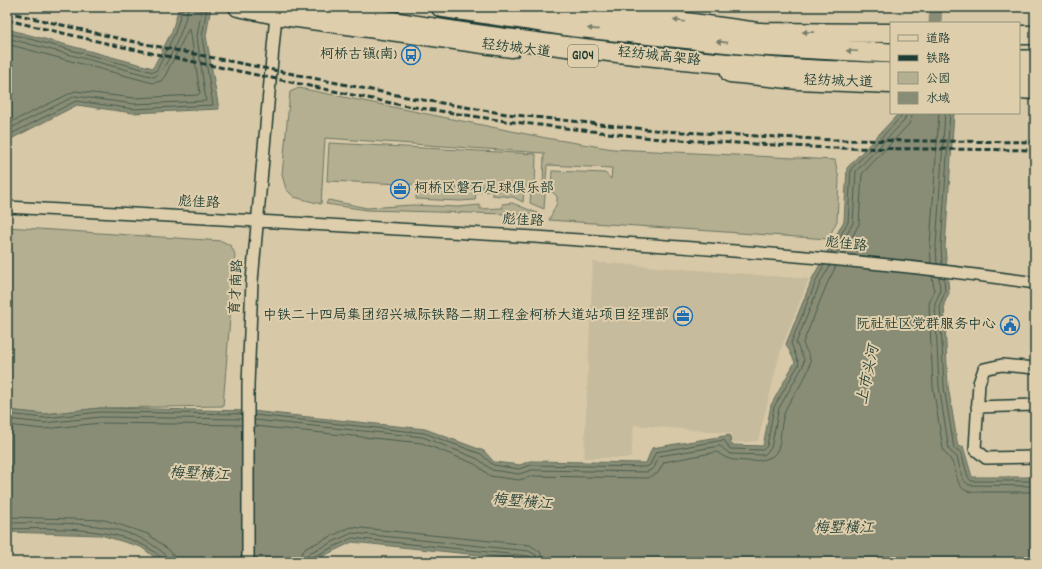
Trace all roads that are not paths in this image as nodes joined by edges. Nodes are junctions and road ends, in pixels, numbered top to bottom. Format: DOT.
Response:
graph roads {
  1 [pos="238,7"];
  2 [pos="310,7"];
  3 [pos="441,7"];
  4 [pos="537,7"];
  5 [pos="276,15"];
  6 [pos="890,33"];
  7 [pos="1020,35"];
  8 [pos="1035,35"];
  9 [pos="890,53"];
  10 [pos="1020,60"];
  11 [pos="1035,60"];
  12 [pos="1020,78"];
  13 [pos="1035,78"];
  14 [pos="890,80"];
  15 [pos="890,80"];
  16 [pos="1020,89"];
  17 [pos="1035,90"];
  18 [pos="7,207"];
  19 [pos="256,222"];
  20 [pos="1035,283"];
  21 [pos="1035,368"];
  22 [pos="1035,405"];
  23 [pos="977,407"];
  24 [pos="1035,457"];
  25 [pos="248,562"];
  1 -- 5 [label="main road, 轻纺城大道 / G104"];
  2 -- 15 [label="highway, 轻纺城高架路"];
  9 -- 3 [label="highway, 轻纺城高架路, one-way"];
  6 -- 4 [label="main road, one-way"];
  5 -- 14 [label="main road, 轻纺城大道 / G104"];
  5 -- 19 [label="street, 育才南路"];
  7 -- 8 [label="main road"];
  10 -- 11 [label="highway"];
  12 -- 13 [label="highway"];
  16 -- 17 [label="main road"];
  18 -- 19 [label="street, 彪佳路"];
  19 -- 20 [label="street, 彪佳路"];
  19 -- 25 [label="street, 育才南路"];
  21 -- 23 [label="street"];
  22 -- 23 [label="street"];
  23 -- 24 [label="street"];
}
